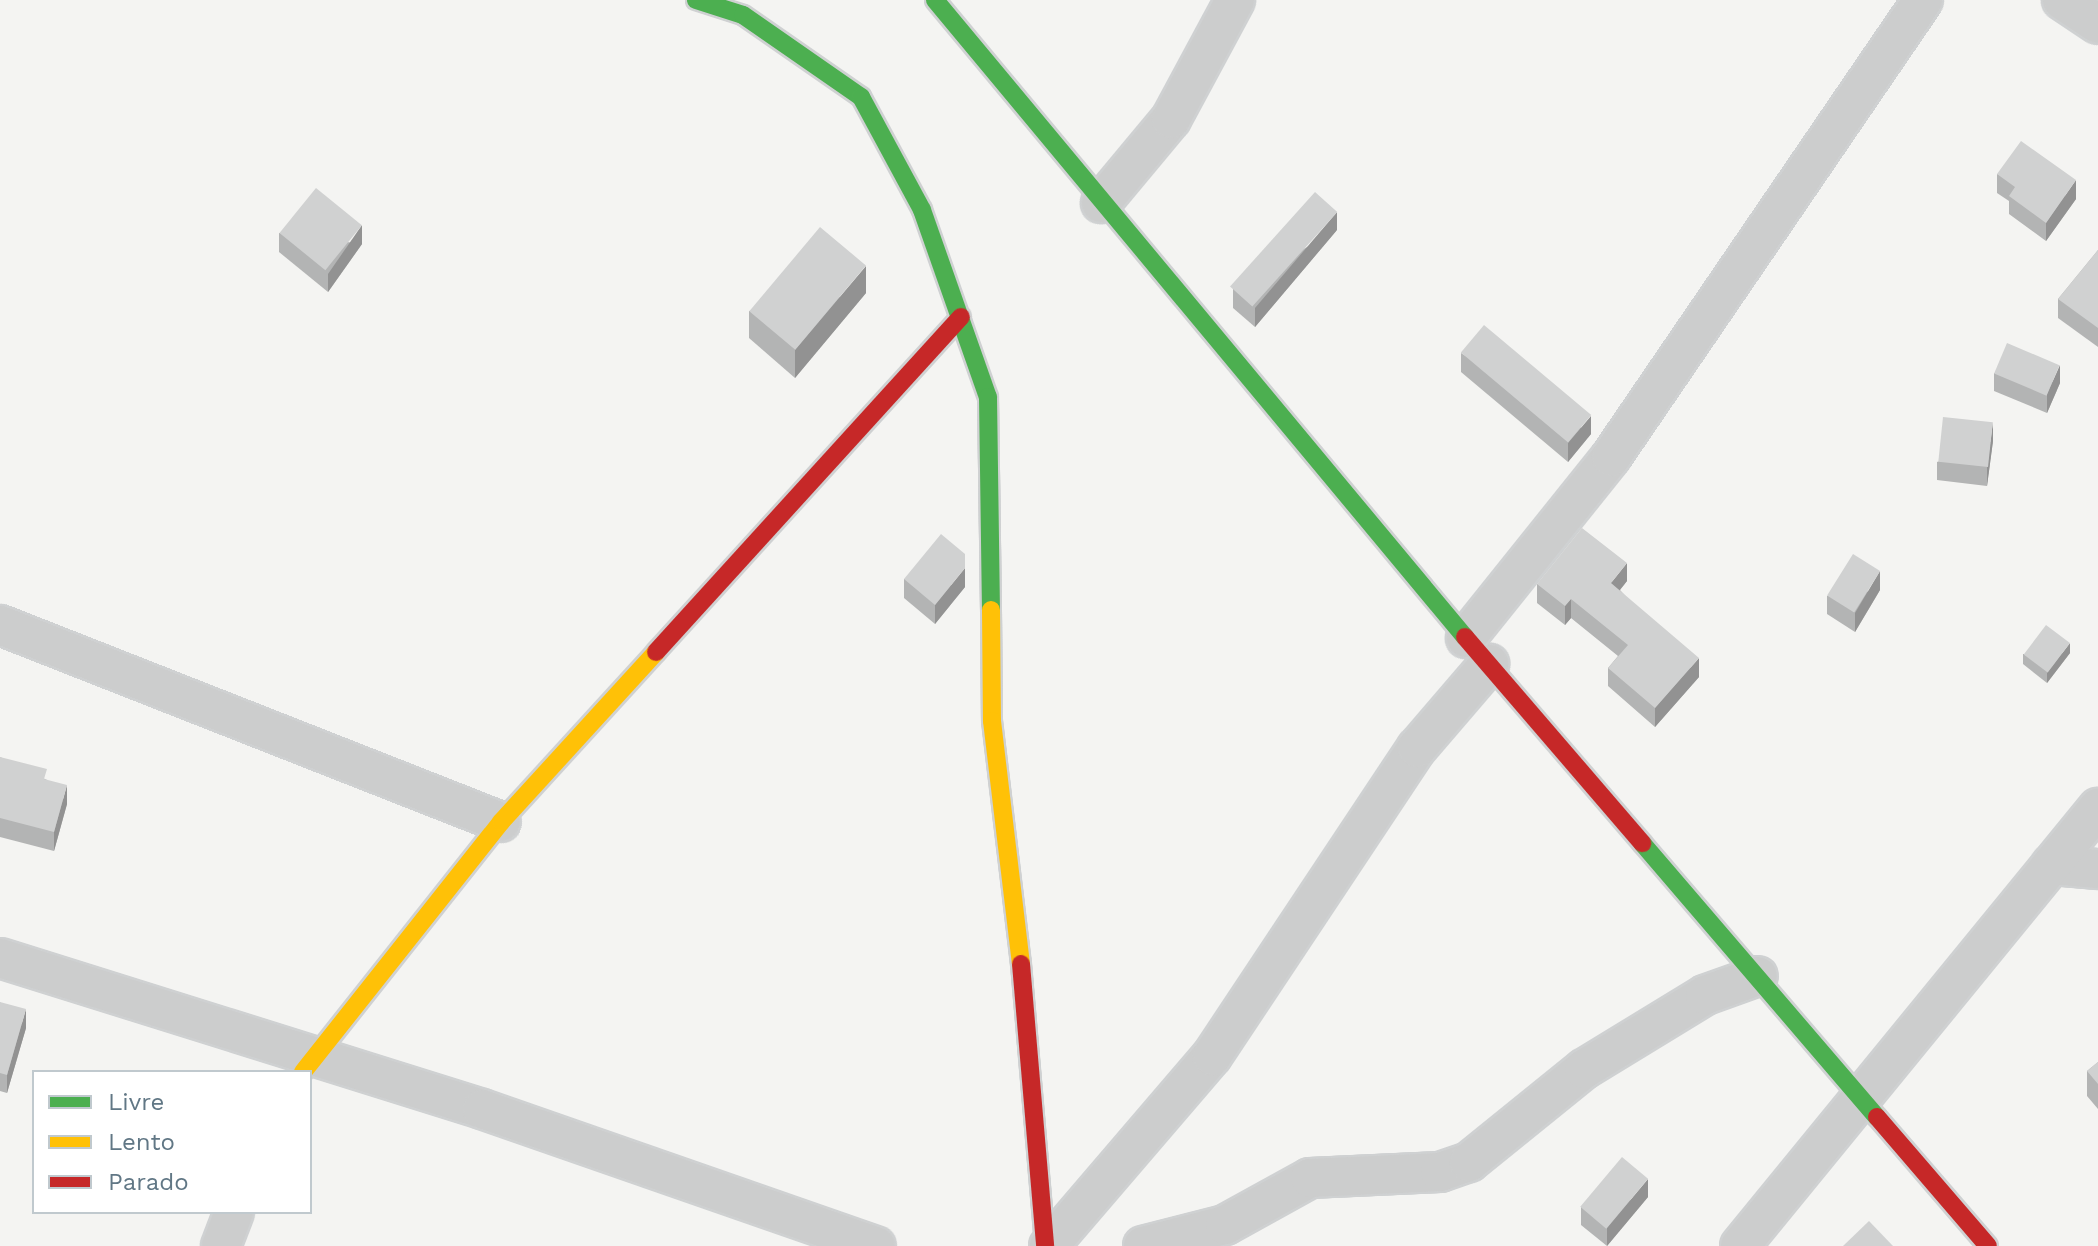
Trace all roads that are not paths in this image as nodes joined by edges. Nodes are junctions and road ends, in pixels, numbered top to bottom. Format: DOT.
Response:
graph roads {
  1 [pos="696,0"];
  2 [pos="935,0"];
  3 [pos="1235,0"];
  4 [pos="1923,0"];
  5 [pos="2062,0"];
  6 [pos="2098,24"];
  7 [pos="1101,203"];
  8 [pos="961,317"];
  9 [pos="0,625"];
  10 [pos="1478,651"];
  11 [pos="2089,821"];
  12 [pos="501,822"];
  13 [pos="2051,865"];
  14 [pos="2098,869"];
  15 [pos="0,958"];
  16 [pos="1758,976"];
  17 [pos="308,1063"];
  18 [pos="1858,1094"];
  19 [pos="1042,1209"];
  20 [pos="233,1214"];
  21 [pos="221,1246"];
  22 [pos="876,1246"];
  23 [pos="1020,1246"];
  24 [pos="1047,1246"];
  25 [pos="1143,1246"];
  26 [pos="1740,1246"];
  27 [pos="1988,1246"];
  1 -- 8 [label="street"];
  2 -- 7 [label="street"];
  3 -- 7 [label="street"];
  4 -- 10 [label="street"];
  5 -- 6 [label="street"];
  7 -- 10 [label="street"];
  8 -- 12 [label="street"];
  8 -- 19 [label="street"];
  9 -- 12 [label="street"];
  10 -- 16 [label="street"];
  10 -- 24 [label="street"];
  11 -- 13 [label="street"];
  11 -- 14 [label="street"];
  12 -- 17 [label="street"];
  13 -- 14 [label="street"];
  13 -- 18 [label="street"];
  15 -- 17 [label="street"];
  16 -- 18 [label="street"];
  16 -- 25 [label="street"];
  17 -- 22 [label="street"];
  18 -- 26 [label="street"];
  18 -- 27 [label="street"];
  19 -- 23 [label="street"];
  19 -- 24 [label="street"];
  20 -- 21 [label="street"];
}
